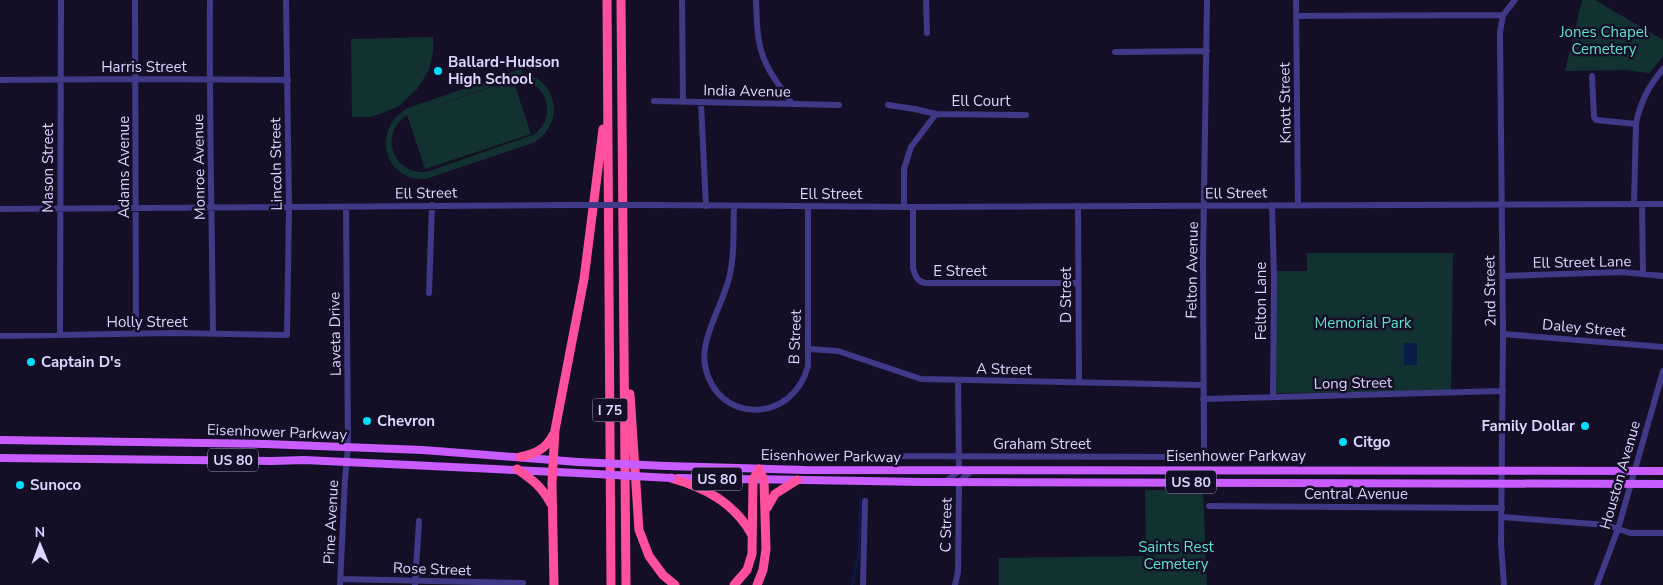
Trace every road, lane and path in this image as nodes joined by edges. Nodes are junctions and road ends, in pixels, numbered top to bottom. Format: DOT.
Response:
graph roads {
  1 [pos="60,0"];
  2 [pos="135,0"];
  3 [pos="210,0"];
  4 [pos="286,0"];
  5 [pos="607,0"];
  6 [pos="621,0"];
  7 [pos="682,0"];
  8 [pos="756,0"];
  9 [pos="926,0"];
  10 [pos="1207,0"];
  11 [pos="1296,0"];
  12 [pos="1515,0"];
  13 [pos="1503,15"];
  14 [pos="1296,16"];
  15 [pos="927,33"];
  16 [pos="1207,51"];
  17 [pos="1115,52"];
  18 [pos="1663,68"];
  19 [pos="1592,76"];
  20 [pos="136,79"];
  21 [pos="0,80"];
  22 [pos="61,80"];
  23 [pos="209,80"];
  24 [pos="288,80"];
  25 [pos="607,96"];
  26 [pos="654,101"];
  27 [pos="683,102"];
  28 [pos="701,103"];
  29 [pos="792,104"];
  30 [pos="839,105"];
  31 [pos="888,105"];
  32 [pos="936,114"];
  33 [pos="1026,115"];
  34 [pos="1636,124"];
  35 [pos="1501,204"];
  36 [pos="1634,204"];
  37 [pos="1642,204"];
  38 [pos="1663,204"];
  39 [pos="432,205"];
  40 [pos="1272,205"];
  41 [pos="1298,205"];
  42 [pos="706,206"];
  43 [pos="734,206"];
  44 [pos="904,206"];
  45 [pos="1078,206"];
  46 [pos="1205,206"];
  47 [pos="212,207"];
  48 [pos="289,207"];
  49 [pos="346,207"];
  50 [pos="808,207"];
  51 [pos="913,207"];
  52 [pos="60,208"];
  53 [pos="136,208"];
  54 [pos="0,209"];
  55 [pos="1642,273"];
  56 [pos="1502,276"];
  57 [pos="1663,276"];
  58 [pos="1078,283"];
  59 [pos="429,293"];
  60 [pos="288,328"];
  61 [pos="136,334"];
  62 [pos="213,334"];
  63 [pos="1503,334"];
  64 [pos="60,335"];
  65 [pos="0,336"];
  66 [pos="1663,348"];
  67 [pos="809,349"];
  68 [pos="624,352"];
  69 [pos="1663,371"];
  70 [pos="958,380"];
  71 [pos="1079,383"];
  72 [pos="1203,385"];
  73 [pos="1503,391"];
  74 [pos="1659,396"];
  75 [pos="1273,397"];
  76 [pos="1203,399"];
  77 [pos="556,430"];
  78 [pos="0,440"];
  79 [pos="348,447"];
  80 [pos="1204,451"];
  81 [pos="876,456"];
  82 [pos="959,456"];
  83 [pos="520,457"];
  84 [pos="0,458"];
  85 [pos="553,460"];
  86 [pos="347,461"];
  87 [pos="517,469"];
  88 [pos="759,469"];
  89 [pos="959,470"];
  90 [pos="972,470"];
  91 [pos="1502,470"];
  92 [pos="552,471"];
  93 [pos="1634,471"];
  94 [pos="1663,471"];
  95 [pos="671,478"];
  96 [pos="753,480"];
  97 [pos="764,480"];
  98 [pos="797,480"];
  99 [pos="945,482"];
  100 [pos="959,482"];
  101 [pos="1502,484"];
  102 [pos="1631,484"];
  103 [pos="1663,484"];
  104 [pos="865,501"];
  105 [pos="552,505"];
  106 [pos="1209,506"];
  107 [pos="1502,508"];
  108 [pos="766,513"];
  109 [pos="1502,517"];
  110 [pos="419,520"];
  111 [pos="1618,529"];
  112 [pos="1663,533"];
  113 [pos="753,537"];
  114 [pos="340,582"];
  115 [pos="415,583"];
  116 [pos="523,583"];
  117 [pos="492,584"];
  118 [pos="554,585"];
  119 [pos="611,585"];
  120 [pos="626,585"];
  121 [pos="675,585"];
  122 [pos="734,585"];
  123 [pos="757,585"];
  124 [pos="864,585"];
  125 [pos="955,585"];
  126 [pos="1504,585"];
  127 [pos="1597,585"];
  1 -- 22 [label="street, Mason Street"];
  2 -- 20 [label="street, Adams Avenue"];
  3 -- 23 [label="street, Monroe Avenue"];
  4 -- 24 [label="street, Lincoln Street"];
  5 -- 25 [label="highway, I 75"];
  6 -- 68 [label="highway, I 75"];
  7 -- 27 [label="street"];
  8 -- 29 [label="street"];
  9 -- 15 [label="street"];
  10 -- 16 [label="street, Felton Avenue"];
  11 -- 14 [label="street, Knott Street"];
  12 -- 13 [label="street"];
  13 -- 14 [label="street"];
  13 -- 35 [label="street, 2nd Street"];
  14 -- 41 [label="street, Knott Street"];
  16 -- 17 [label="street"];
  16 -- 46 [label="street, Felton Avenue"];
  18 -- 34 [label="street"];
  19 -- 34 [label="street"];
  20 -- 22 [label="street, Harris Street"];
  20 -- 23 [label="street, Harris Street"];
  20 -- 53 [label="street, Adams Avenue"];
  21 -- 22 [label="street, Harris Street"];
  22 -- 52 [label="street, Mason Street"];
  23 -- 24 [label="street, Harris Street"];
  23 -- 47 [label="street, Monroe Avenue"];
  24 -- 48 [label="street, Lincoln Street"];
  25 -- 77 [label="highway"];
  25 -- 119 [label="highway, I 75"];
  26 -- 27 [label="street, India Avenue"];
  27 -- 28 [label="street, India Avenue"];
  28 -- 29 [label="street, India Avenue"];
  28 -- 42 [label="street"];
  29 -- 30 [label="street, India Avenue"];
  31 -- 32 [label="street, Ell Court"];
  32 -- 33 [label="street, Ell Court"];
  32 -- 44 [label="street, Ell Court"];
  34 -- 36 [label="street"];
  35 -- 36 [label="street, Ell Street"];
  35 -- 41 [label="street, Ell Street"];
  35 -- 56 [label="street, 2nd Street"];
  36 -- 37 [label="street, Ell Street"];
  37 -- 38 [label="street, Ell Street"];
  37 -- 55 [label="street"];
  39 -- 42 [label="street, Ell Street, bridge"];
  39 -- 49 [label="street, Ell Street"];
  39 -- 59 [label="street"];
  40 -- 41 [label="street, Ell Street"];
  40 -- 46 [label="street, Ell Street"];
  40 -- 75 [label="street, Felton Lane"];
  42 -- 43 [label="street, Ell Street"];
  43 -- 50 [label="street, Ell Street"];
  43 -- 67 [label="street, B Street"];
  44 -- 50 [label="street, Ell Street"];
  44 -- 51 [label="street, Ell Street"];
  45 -- 46 [label="street, Ell Street"];
  45 -- 51 [label="street, Ell Street"];
  45 -- 58 [label="street, D Street"];
  46 -- 72 [label="street, Felton Avenue"];
  47 -- 48 [label="street, Ell Street"];
  47 -- 53 [label="street, Ell Street"];
  47 -- 62 [label="street, Monroe Avenue"];
  48 -- 49 [label="street, Ell Street"];
  48 -- 60 [label="street, Lincoln Street"];
  49 -- 79 [label="street, Laveta Drive"];
  50 -- 67 [label="street, B Street"];
  51 -- 58 [label="street, E Street"];
  52 -- 53 [label="street, Ell Street"];
  52 -- 54 [label="street, Ell Street"];
  52 -- 64 [label="street, Mason Street"];
  53 -- 61 [label="street, Adams Avenue"];
  55 -- 56 [label="street, Ell Street Lane"];
  55 -- 57 [label="street, Ell Street Lane"];
  56 -- 63 [label="street, 2nd Street"];
  58 -- 71 [label="street, D Street"];
  60 -- 62 [label="street, Holly Street"];
  61 -- 62 [label="street, Holly Street"];
  61 -- 64 [label="street, Holly Street"];
  63 -- 66 [label="street, Daley Street"];
  63 -- 73 [label="street, 2nd Street"];
  64 -- 65 [label="street, Holly Street"];
  67 -- 70 [label="street, A Street"];
  68 -- 120 [label="highway, I 75"];
  68 -- 121 [label="highway"];
  69 -- 74 [label="street, Houston Avenue"];
  70 -- 71 [label="street, A Street"];
  70 -- 82 [label="street"];
  71 -- 72 [label="street, A Street"];
  72 -- 76 [label="street, Felton Avenue"];
  73 -- 75 [label="street, Long Street"];
  73 -- 91 [label="street, 2nd Street"];
  74 -- 93 [label="street, Houston Avenue"];
  75 -- 76 [label="street, Long Street"];
  76 -- 80 [label="street, Felton Avenue"];
  77 -- 83 [label="highway"];
  77 -- 85 [label="highway"];
  78 -- 79 [label="main road, Eisenhower Parkway / US 80"];
  79 -- 83 [label="main road, Eisenhower Parkway / US 80"];
  79 -- 86 [label="street, Laveta Drive"];
  80 -- 82 [label="street, Graham Street"];
  81 -- 82 [label="street, Graham Street"];
  82 -- 89 [label="street"];
  83 -- 85 [label="main road, Eisenhower Parkway / US 80"];
  84 -- 86 [label="main road, Eisenhower Parkway / US 80"];
  85 -- 88 [label="main road, Eisenhower Parkway / US 80, bridge"];
  85 -- 92 [label="highway"];
  86 -- 87 [label="main road, Eisenhower Parkway / US 80"];
  86 -- 114 [label="street, Pine Avenue"];
  87 -- 92 [label="main road, Eisenhower Parkway / US 80"];
  87 -- 105 [label="highway"];
  88 -- 89 [label="main road, Eisenhower Parkway / US 80"];
  88 -- 96 [label="highway"];
  88 -- 97 [label="highway"];
  89 -- 90 [label="main road, Eisenhower Parkway / US 80"];
  89 -- 99 [label="street, C Street"];
  90 -- 91 [label="main road, Eisenhower Parkway / US 80"];
  90 -- 100 [label="street, C Street"];
  91 -- 93 [label="main road, Eisenhower Parkway / US 80"];
  91 -- 101 [label="street, 2nd Street"];
  92 -- 95 [label="main road, Eisenhower Parkway / US 80, bridge"];
  92 -- 105 [label="highway"];
  93 -- 94 [label="main road, Eisenhower Parkway / US 80"];
  93 -- 102 [label="street, Houston Avenue"];
  95 -- 96 [label="main road, Eisenhower Parkway / US 80"];
  95 -- 113 [label="highway"];
  96 -- 97 [label="main road, Eisenhower Parkway / US 80"];
  96 -- 113 [label="highway"];
  97 -- 98 [label="main road, Eisenhower Parkway / US 80"];
  97 -- 108 [label="highway"];
  98 -- 99 [label="main road, Eisenhower Parkway / US 80"];
  98 -- 108 [label="highway"];
  99 -- 100 [label="main road, Eisenhower Parkway / US 80"];
  100 -- 101 [label="main road, Eisenhower Parkway / US 80"];
  100 -- 125 [label="street, C Street"];
  101 -- 102 [label="main road, Eisenhower Parkway / US 80"];
  101 -- 107 [label="street, 2nd Street"];
  102 -- 103 [label="main road, Eisenhower Parkway / US 80"];
  102 -- 111 [label="street, Houston Avenue"];
  104 -- 124 [label="street"];
  105 -- 118 [label="highway"];
  106 -- 107 [label="street, Central Avenue"];
  107 -- 109 [label="street, 2nd Street"];
  108 -- 123 [label="highway"];
  109 -- 111 [label="street"];
  109 -- 126 [label="street, 2nd Street"];
  110 -- 115 [label="street"];
  111 -- 112 [label="street"];
  111 -- 127 [label="street, Houston Avenue"];
  113 -- 122 [label="highway"];
  114 -- 115 [label="street, Rose Street"];
  115 -- 117 [label="street, Rose Street"];
  116 -- 117 [label="street, Rose Street"];
}
